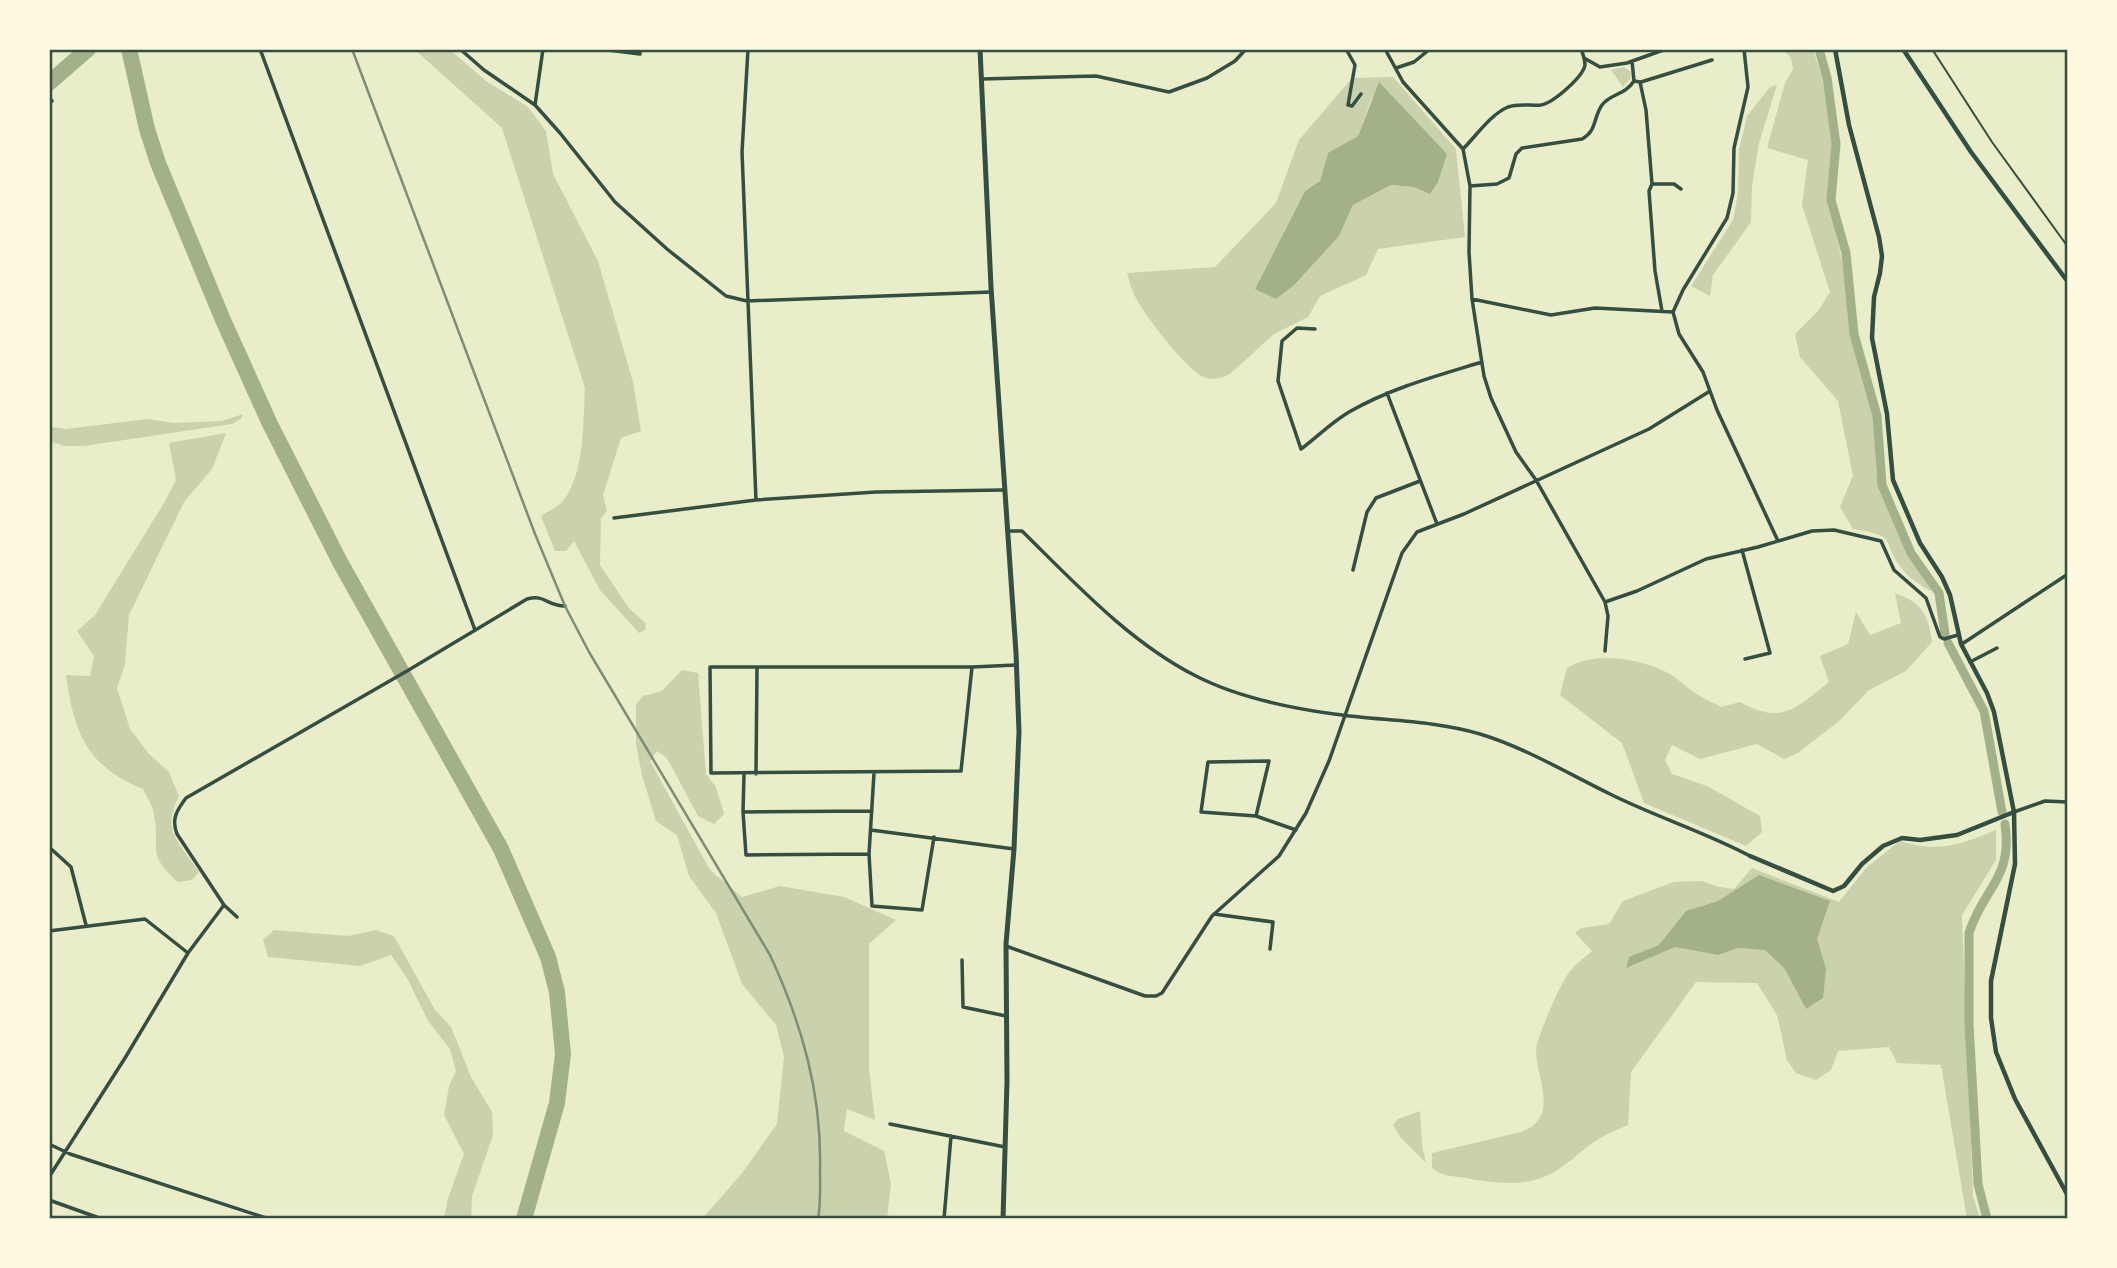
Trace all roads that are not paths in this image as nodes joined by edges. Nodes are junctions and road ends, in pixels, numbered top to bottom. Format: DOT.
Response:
graph roads {
  1 [pos="260,49"];
  2 [pos="460,49"];
  3 [pos="543,49"];
  4 [pos="600,49"];
  5 [pos="640,49"];
  6 [pos="748,49"];
  7 [pos="980,49"];
  8 [pos="1246,49"];
  9 [pos="1346,49"];
  10 [pos="1385,49"];
  11 [pos="1430,49"];
  12 [pos="1581,49"];
  13 [pos="1666,49"];
  14 [pos="1744,49"];
  15 [pos="1835,49"];
  16 [pos="1903,49"];
  17 [pos="1584,58"];
  18 [pos="1712,60"];
  19 [pos="1632,61"];
  20 [pos="1396,68"];
  21 [pos="982,79"];
  22 [pos="1634,81"];
  23 [pos="1640,82"];
  24 [pos="1361,94"];
  25 [pos="535,105"];
  26 [pos="1464,149"];
  27 [pos="1652,184"];
  28 [pos="1470,186"];
  29 [pos="1681,189"];
  30 [pos="2068,282"];
  31 [pos="991,292"];
  32 [pos="1472,299"];
  33 [pos="747,301"];
  34 [pos="1662,311"];
  35 [pos="1673,312"];
  36 [pos="1315,328"];
  37 [pos="1482,362"];
  38 [pos="1710,391"];
  39 [pos="1387,393"];
  40 [pos="1536,480"];
  41 [pos="1420,481"];
  42 [pos="1003,490"];
  43 [pos="756,500"];
  44 [pos="614,518"];
  45 [pos="1437,524"];
  46 [pos="1007,531"];
  47 [pos="1778,541"];
  48 [pos="1742,550"];
  49 [pos="1353,570"];
  50 [pos="2068,574"];
  51 [pos="1605,602"];
  52 [pos="565,606"];
  53 [pos="475,630"];
  54 [pos="1958,635"];
  55 [pos="1961,644"];
  56 [pos="1997,648"];
  57 [pos="1605,651"];
  58 [pos="1745,659"];
  59 [pos="1970,662"];
  60 [pos="1016,665"];
  61 [pos="757,667"];
  62 [pos="972,667"];
  63 [pos="1345,716"];
  64 [pos="874,773"];
  65 [pos="744,774"];
  66 [pos="755,774"];
  67 [pos="2068,802"];
  68 [pos="872,811"];
  69 [pos="743,812"];
  70 [pos="2014,812"];
  71 [pos="1256,816"];
  72 [pos="870,830"];
  73 [pos="1296,830"];
  74 [pos="934,837"];
  75 [pos="49,847"];
  76 [pos="1014,849"];
  77 [pos="869,854"];
  78 [pos="1750,856"];
  79 [pos="224,905"];
  80 [pos="1214,914"];
  81 [pos="237,917"];
  82 [pos="86,925"];
  83 [pos="49,930"];
  84 [pos="1006,946"];
  85 [pos="1270,949"];
  86 [pos="188,953"];
  87 [pos="961,960"];
  88 [pos="1006,1016"];
  89 [pos="890,1124"];
  90 [pos="951,1136"];
  91 [pos="49,1144"];
  92 [pos="1005,1147"];
  93 [pos="65,1150"];
  94 [pos="49,1177"];
  95 [pos="2068,1196"];
  96 [pos="49,1200"];
  97 [pos="102,1219"];
  98 [pos="269,1219"];
  99 [pos="944,1219"];
  100 [pos="1003,1219"];
  1 -- 53 [label="street"];
  2 -- 25 [label="street"];
  3 -- 25 [label="street"];
  4 -- 5 [label="street"];
  6 -- 33 [label="street"];
  7 -- 21 [label="main road"];
  8 -- 21 [label="street"];
  9 -- 24 [label="street"];
  10 -- 20 [label="street"];
  11 -- 20 [label="street"];
  12 -- 17 [label="street"];
  13 -- 19 [label="street"];
  14 -- 35 [label="street"];
  15 -- 54 [label="street"];
  16 -- 30 [label="street"];
  17 -- 19 [label="street"];
  17 -- 26 [label="street"];
  18 -- 23 [label="street"];
  19 -- 22 [label="street"];
  20 -- 26 [label="street"];
  21 -- 31 [label="main road"];
  22 -- 23 [label="street"];
  22 -- 28 [label="street"];
  23 -- 27 [label="street"];
  25 -- 33 [label="street"];
  26 -- 28 [label="street"];
  27 -- 29 [label="street"];
  27 -- 34 [label="street"];
  28 -- 32 [label="street"];
  31 -- 33 [label="street"];
  31 -- 42 [label="main road"];
  32 -- 34 [label="street"];
  32 -- 37 [label="street"];
  33 -- 43 [label="street"];
  34 -- 35 [label="street"];
  35 -- 38 [label="street"];
  36 -- 39 [label="street"];
  37 -- 39 [label="street"];
  37 -- 40 [label="street"];
  38 -- 40 [label="street"];
  38 -- 47 [label="street"];
  39 -- 41 [label="street"];
  40 -- 45 [label="street"];
  40 -- 51 [label="street"];
  41 -- 45 [label="street"];
  41 -- 49 [label="street"];
  42 -- 43 [label="street"];
  42 -- 46 [label="main road"];
  43 -- 44 [label="street"];
  45 -- 63 [label="street"];
  46 -- 60 [label="main road"];
  46 -- 63 [label="street"];
  47 -- 48 [label="street"];
  47 -- 54 [label="street"];
  48 -- 51 [label="street"];
  48 -- 58 [label="street"];
  50 -- 55 [label="street"];
  51 -- 57 [label="street"];
  52 -- 53 [label="street"];
  53 -- 79 [label="street"];
  54 -- 55 [label="street"];
  55 -- 59 [label="street"];
  56 -- 59 [label="street"];
  59 -- 70 [label="street"];
  60 -- 62 [label="street"];
  60 -- 76 [label="main road"];
  61 -- 62 [label="street"];
  61 -- 65 [label="street"];
  61 -- 66 [label="street"];
  62 -- 64 [label="street"];
  63 -- 73 [label="street"];
  63 -- 78 [label="street"];
  64 -- 66 [label="street"];
  64 -- 68 [label="street"];
  65 -- 66 [label="street"];
  65 -- 69 [label="street"];
  67 -- 70 [label="street"];
  68 -- 69 [label="street"];
  68 -- 72 [label="street"];
  69 -- 77 [label="street"];
  70 -- 78 [label="street"];
  70 -- 95 [label="street"];
  71 -- 71 [label="street"];
  71 -- 73 [label="street"];
  72 -- 74 [label="street"];
  72 -- 77 [label="street"];
  73 -- 80 [label="street"];
  74 -- 76 [label="street"];
  74 -- 77 [label="street"];
  75 -- 82 [label="street"];
  76 -- 84 [label="main road"];
  79 -- 81 [label="street"];
  79 -- 86 [label="street"];
  80 -- 84 [label="street"];
  80 -- 85 [label="street"];
  82 -- 83 [label="street"];
  82 -- 86 [label="street"];
  84 -- 88 [label="main road"];
  86 -- 93 [label="street"];
  87 -- 88 [label="street"];
  88 -- 92 [label="main road"];
  89 -- 90 [label="street"];
  90 -- 92 [label="street"];
  90 -- 99 [label="street"];
  91 -- 93 [label="street"];
  92 -- 100 [label="main road"];
  93 -- 94 [label="street"];
  93 -- 98 [label="street"];
  96 -- 97 [label="street"];
}
